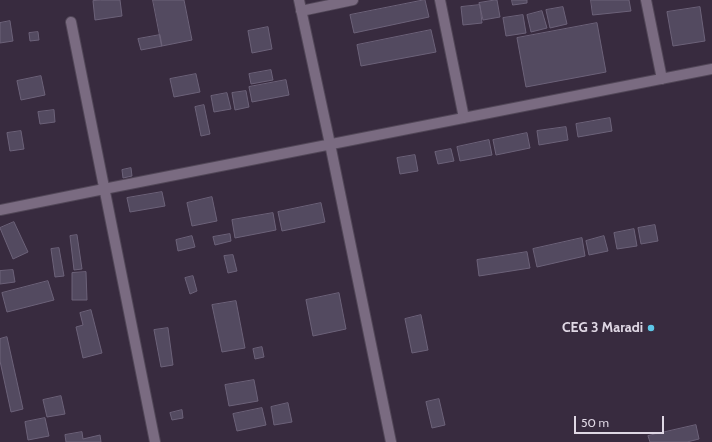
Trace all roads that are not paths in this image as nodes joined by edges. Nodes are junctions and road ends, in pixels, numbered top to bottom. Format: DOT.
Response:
graph roads {
  1 [pos="298,0"];
  2 [pos="353,0"];
  3 [pos="440,0"];
  4 [pos="646,0"];
  5 [pos="301,10"];
  6 [pos="71,22"];
  7 [pos="712,69"];
  8 [pos="662,78"];
  9 [pos="464,118"];
  10 [pos="330,144"];
  11 [pos="104,189"];
  12 [pos="0,210"];
  13 [pos="155,442"];
  14 [pos="391,442"];
  1 -- 5 [label="street"];
  2 -- 5 [label="street"];
  3 -- 9 [label="street"];
  4 -- 8 [label="street"];
  5 -- 10 [label="street"];
  6 -- 11 [label="street"];
  7 -- 8 [label="street"];
  8 -- 9 [label="street"];
  9 -- 10 [label="street"];
  10 -- 11 [label="street"];
  10 -- 14 [label="street"];
  11 -- 12 [label="street"];
  11 -- 13 [label="street"];
}
